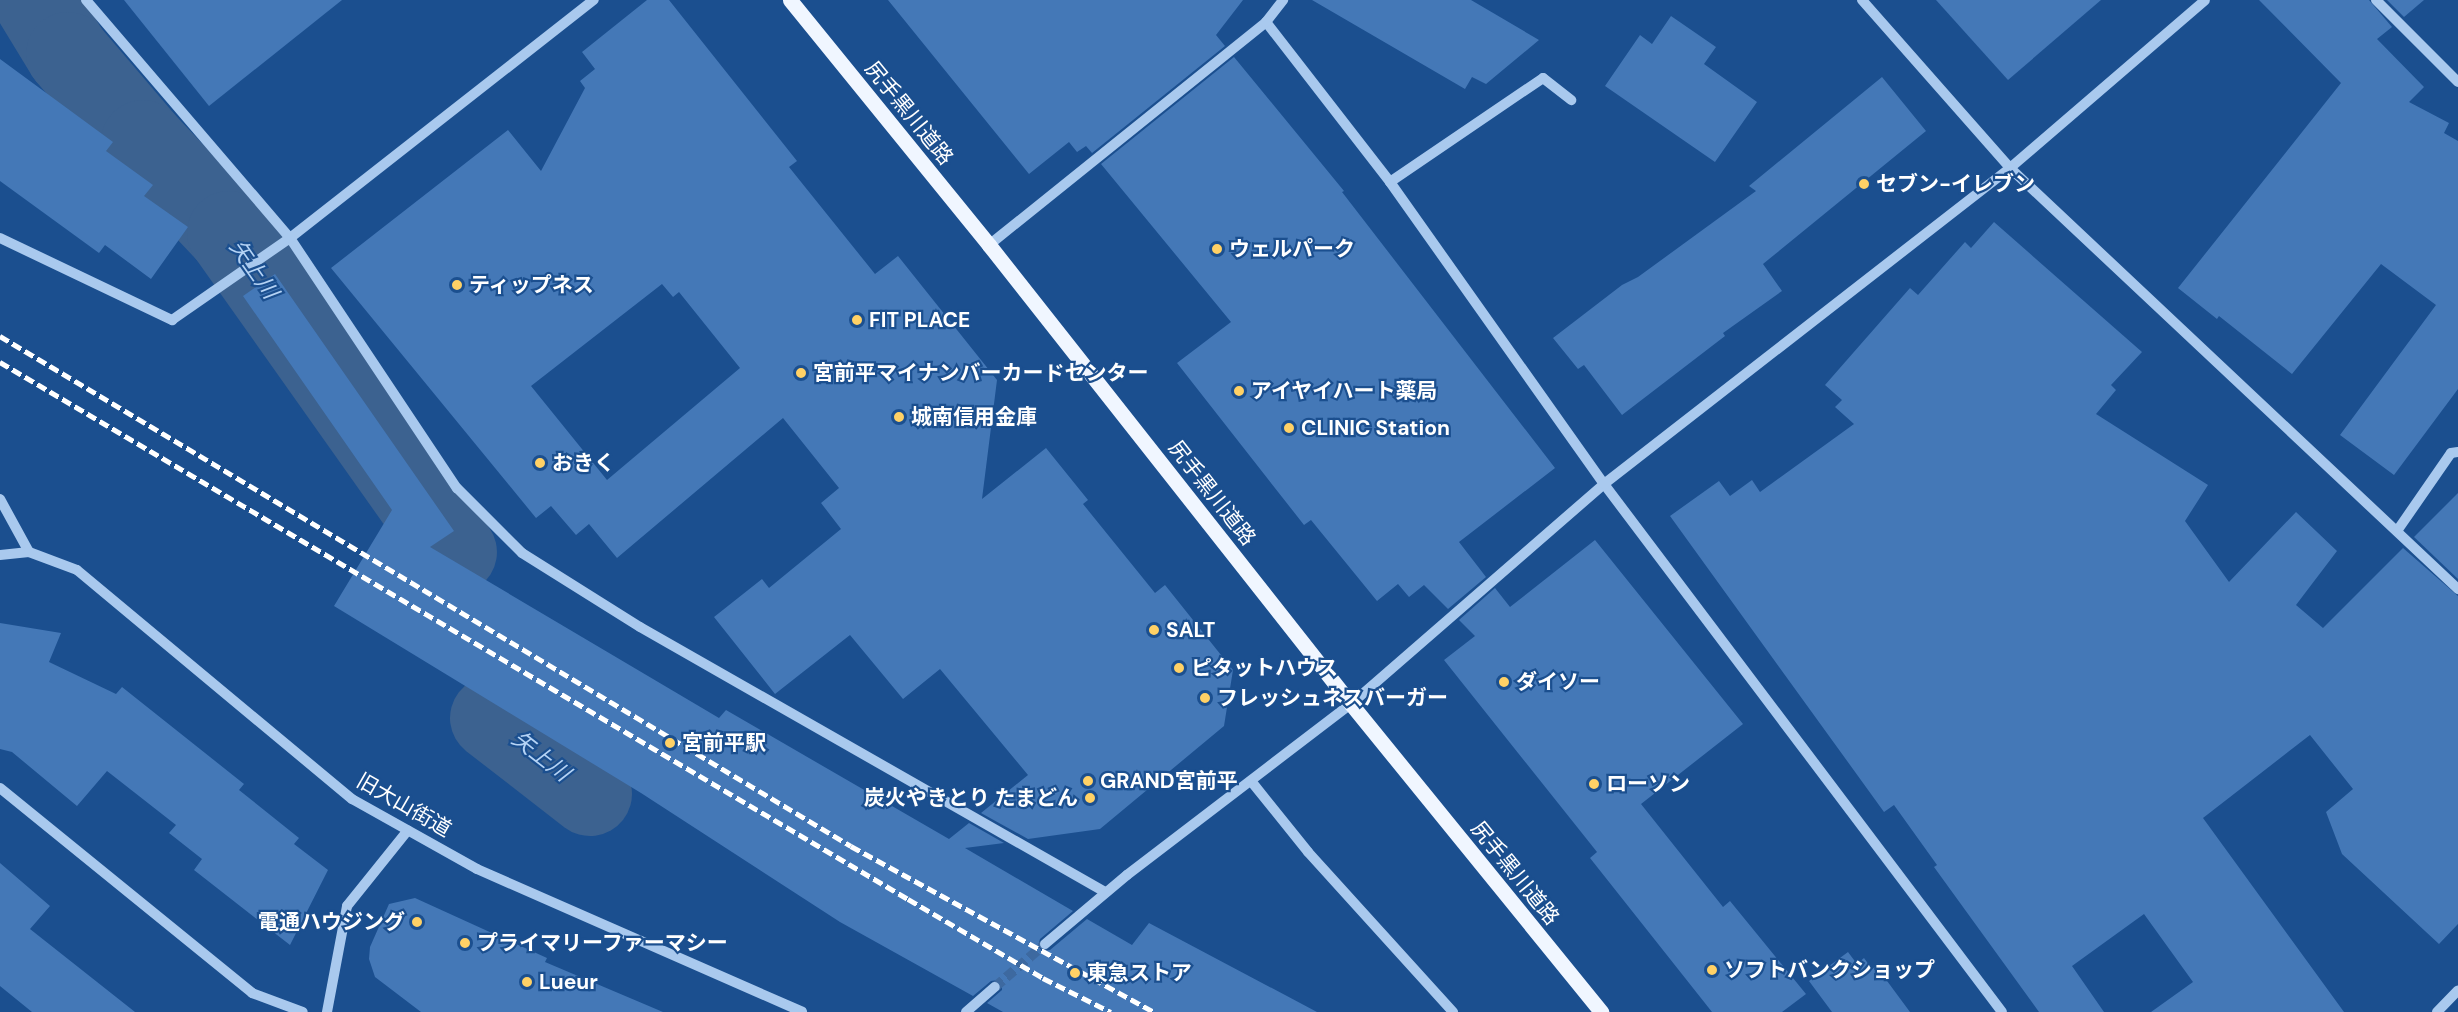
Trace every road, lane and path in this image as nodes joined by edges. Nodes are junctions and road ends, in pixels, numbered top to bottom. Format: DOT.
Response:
graph roads {
  1 [pos="86,0"];
  2 [pos="594,0"];
  3 [pos="790,0"];
  4 [pos="1283,0"];
  5 [pos="1862,0"];
  6 [pos="2205,0"];
  7 [pos="2376,0"];
  8 [pos="1266,22"];
  9 [pos="2458,82"];
  10 [pos="1571,100"];
  11 [pos="2010,168"];
  12 [pos="1390,182"];
  13 [pos="0,238"];
  14 [pos="291,238"];
  15 [pos="989,245"];
  16 [pos="2458,452"];
  17 [pos="1604,484"];
  18 [pos="0,499"];
  19 [pos="2397,531"];
  20 [pos="29,552"];
  21 [pos="0,555"];
  22 [pos="2458,589"];
  23 [pos="1351,704"];
  24 [pos="1251,781"];
  25 [pos="0,788"];
  26 [pos="408,830"];
  27 [pos="1106,892"];
  28 [pos="1045,944"];
  29 [pos="995,987"];
  30 [pos="2458,990"];
  31 [pos="303,1012"];
  32 [pos="327,1012"];
  33 [pos="802,1012"];
  34 [pos="966,1012"];
  35 [pos="1453,1012"];
  36 [pos="1601,1012"];
  37 [pos="2002,1012"];
  38 [pos="2437,1012"];
  1 -- 14 [label="street"];
  2 -- 14 [label="street"];
  3 -- 15 [label="main road, 尻手黒川道路"];
  4 -- 8 [label="street"];
  5 -- 11 [label="street"];
  6 -- 11 [label="street"];
  7 -- 9 [label="street"];
  8 -- 12 [label="street"];
  8 -- 15 [label="street"];
  10 -- 12 [label="street"];
  11 -- 17 [label="street"];
  11 -- 19 [label="street"];
  12 -- 17 [label="street"];
  13 -- 14 [label="street"];
  14 -- 27 [label="street"];
  15 -- 23 [label="main road, 尻手黒川道路"];
  16 -- 19 [label="street"];
  17 -- 23 [label="street"];
  17 -- 37 [label="street"];
  18 -- 20 [label="street"];
  19 -- 22 [label="street"];
  20 -- 21 [label="street, 旧大山街道"];
  20 -- 26 [label="street, 旧大山街道"];
  23 -- 24 [label="street"];
  23 -- 36 [label="main road, 尻手黒川道路"];
  24 -- 27 [label="street"];
  24 -- 35 [label="street"];
  25 -- 31 [label="street"];
  26 -- 32 [label="street"];
  26 -- 33 [label="street, 旧大山街道"];
  27 -- 28 [label="street"];
  29 -- 34 [label="street"];
  30 -- 38 [label="street"];
}
